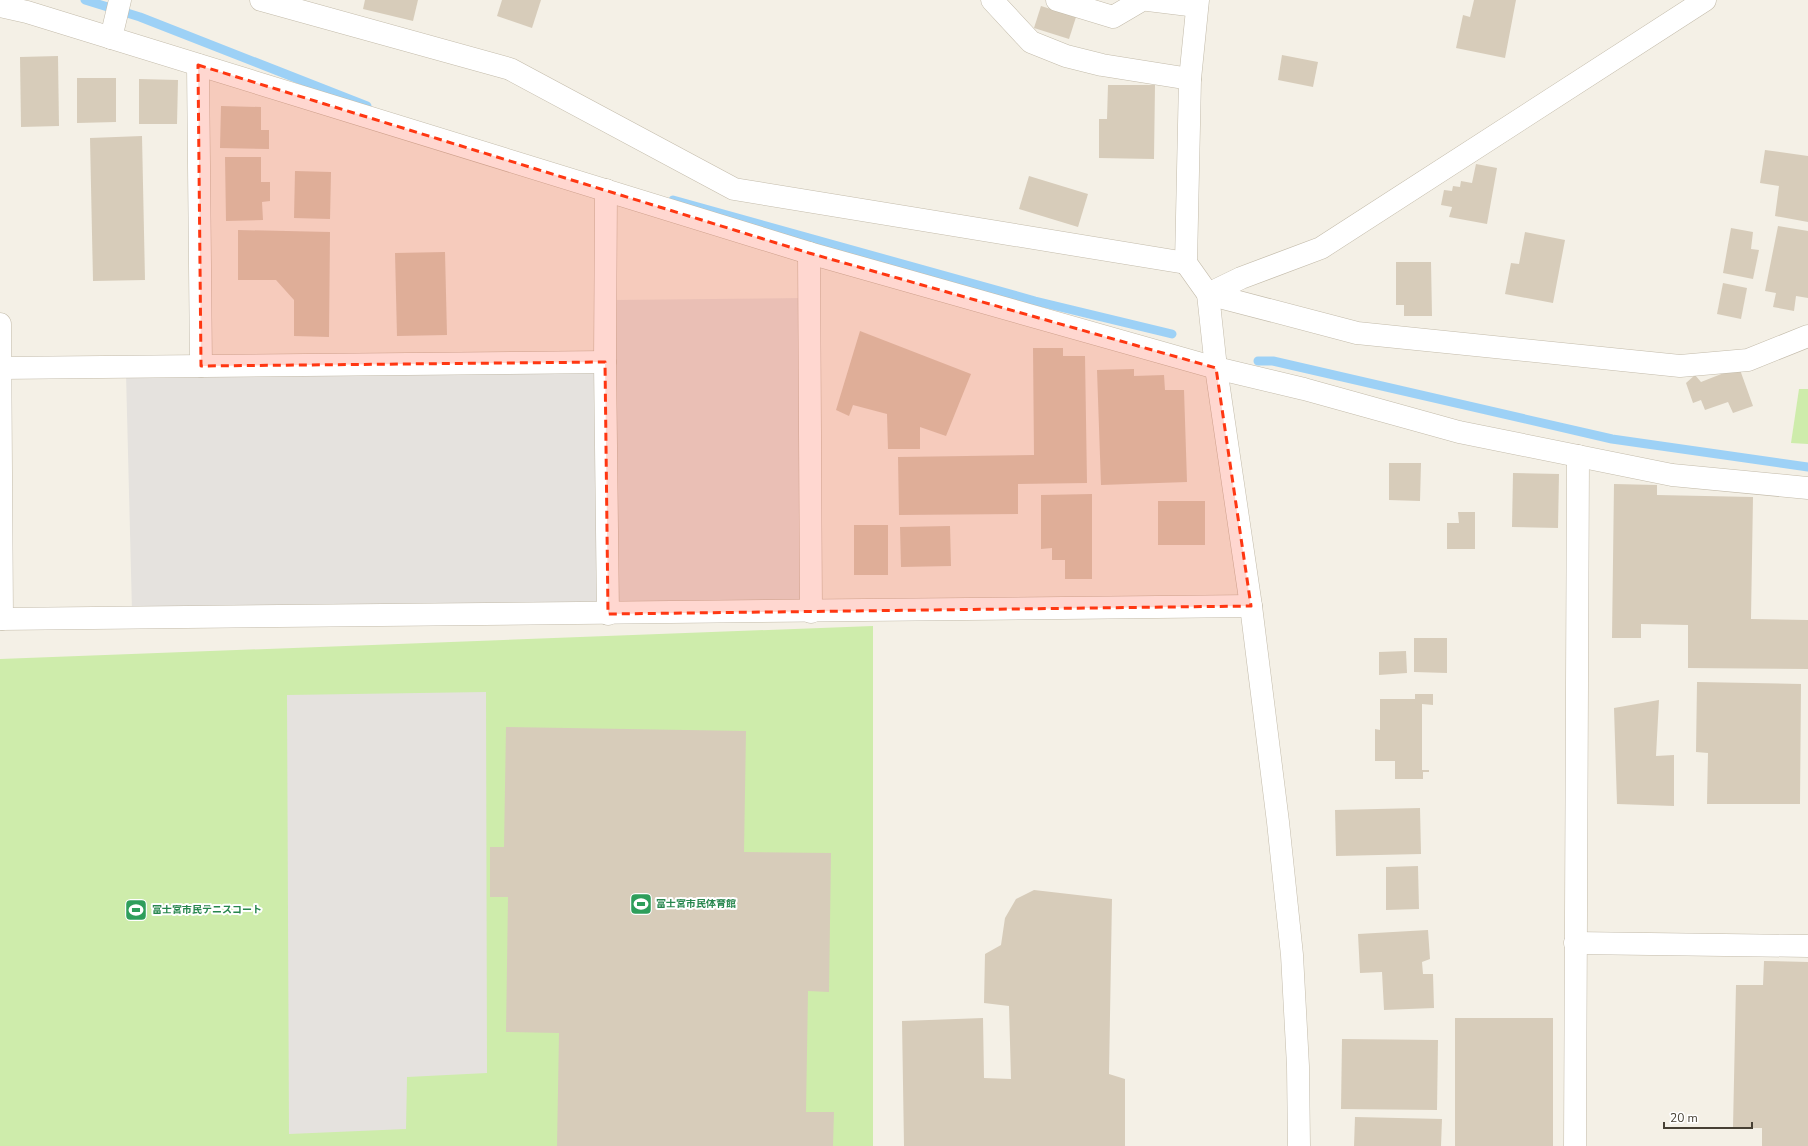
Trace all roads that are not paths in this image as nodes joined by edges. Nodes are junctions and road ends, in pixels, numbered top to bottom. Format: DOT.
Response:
graph roads {
  1 [pos="120,0"];
  2 [pos="261,0"];
  3 [pos="992,0"];
  4 [pos="1057,0"];
  5 [pos="1142,0"];
  6 [pos="1148,0"];
  7 [pos="1705,0"];
  8 [pos="1198,3"];
  9 [pos="0,6"];
  10 [pos="111,38"];
  11 [pos="198,65"];
  12 [pos="1190,78"];
  13 [pos="606,190"];
  14 [pos="809,253"];
  15 [pos="1186,263"];
  16 [pos="1208,294"];
  17 [pos="0,324"];
  18 [pos="1808,336"];
  19 [pos="605,362"];
  20 [pos="201,366"];
  21 [pos="0,368"];
  22 [pos="1216,368"];
  23 [pos="1578,456"];
  24 [pos="1808,488"];
  25 [pos="1251,606"];
  26 [pos="811,612"];
  27 [pos="608,614"];
  28 [pos="1,619"];
  29 [pos="1575,943"];
  30 [pos="1808,946"];
  31 [pos="1298,1146"];
  32 [pos="1574,1146"];
  1 -- 10 [label="street"];
  2 -- 15 [label="street"];
  3 -- 12 [label="street"];
  4 -- 5 [label="street"];
  6 -- 8 [label="street"];
  7 -- 16 [label="street"];
  8 -- 12 [label="street"];
  9 -- 10 [label="street"];
  10 -- 11 [label="street"];
  11 -- 13 [label="street"];
  11 -- 20 [label="street"];
  12 -- 15 [label="street"];
  13 -- 14 [label="street"];
  13 -- 19 [label="street"];
  14 -- 22 [label="street"];
  14 -- 26 [label="street"];
  15 -- 16 [label="street"];
  16 -- 18 [label="street"];
  16 -- 22 [label="street"];
  17 -- 21 [label="street"];
  19 -- 20 [label="street"];
  19 -- 27 [label="street"];
  20 -- 21 [label="street"];
  21 -- 28 [label="street"];
  22 -- 23 [label="street"];
  22 -- 25 [label="street"];
  23 -- 24 [label="street"];
  23 -- 29 [label="street"];
  25 -- 26 [label="street"];
  25 -- 31 [label="street"];
  26 -- 27 [label="street"];
  27 -- 28 [label="street"];
  29 -- 30 [label="street"];
  29 -- 32 [label="street"];
}
